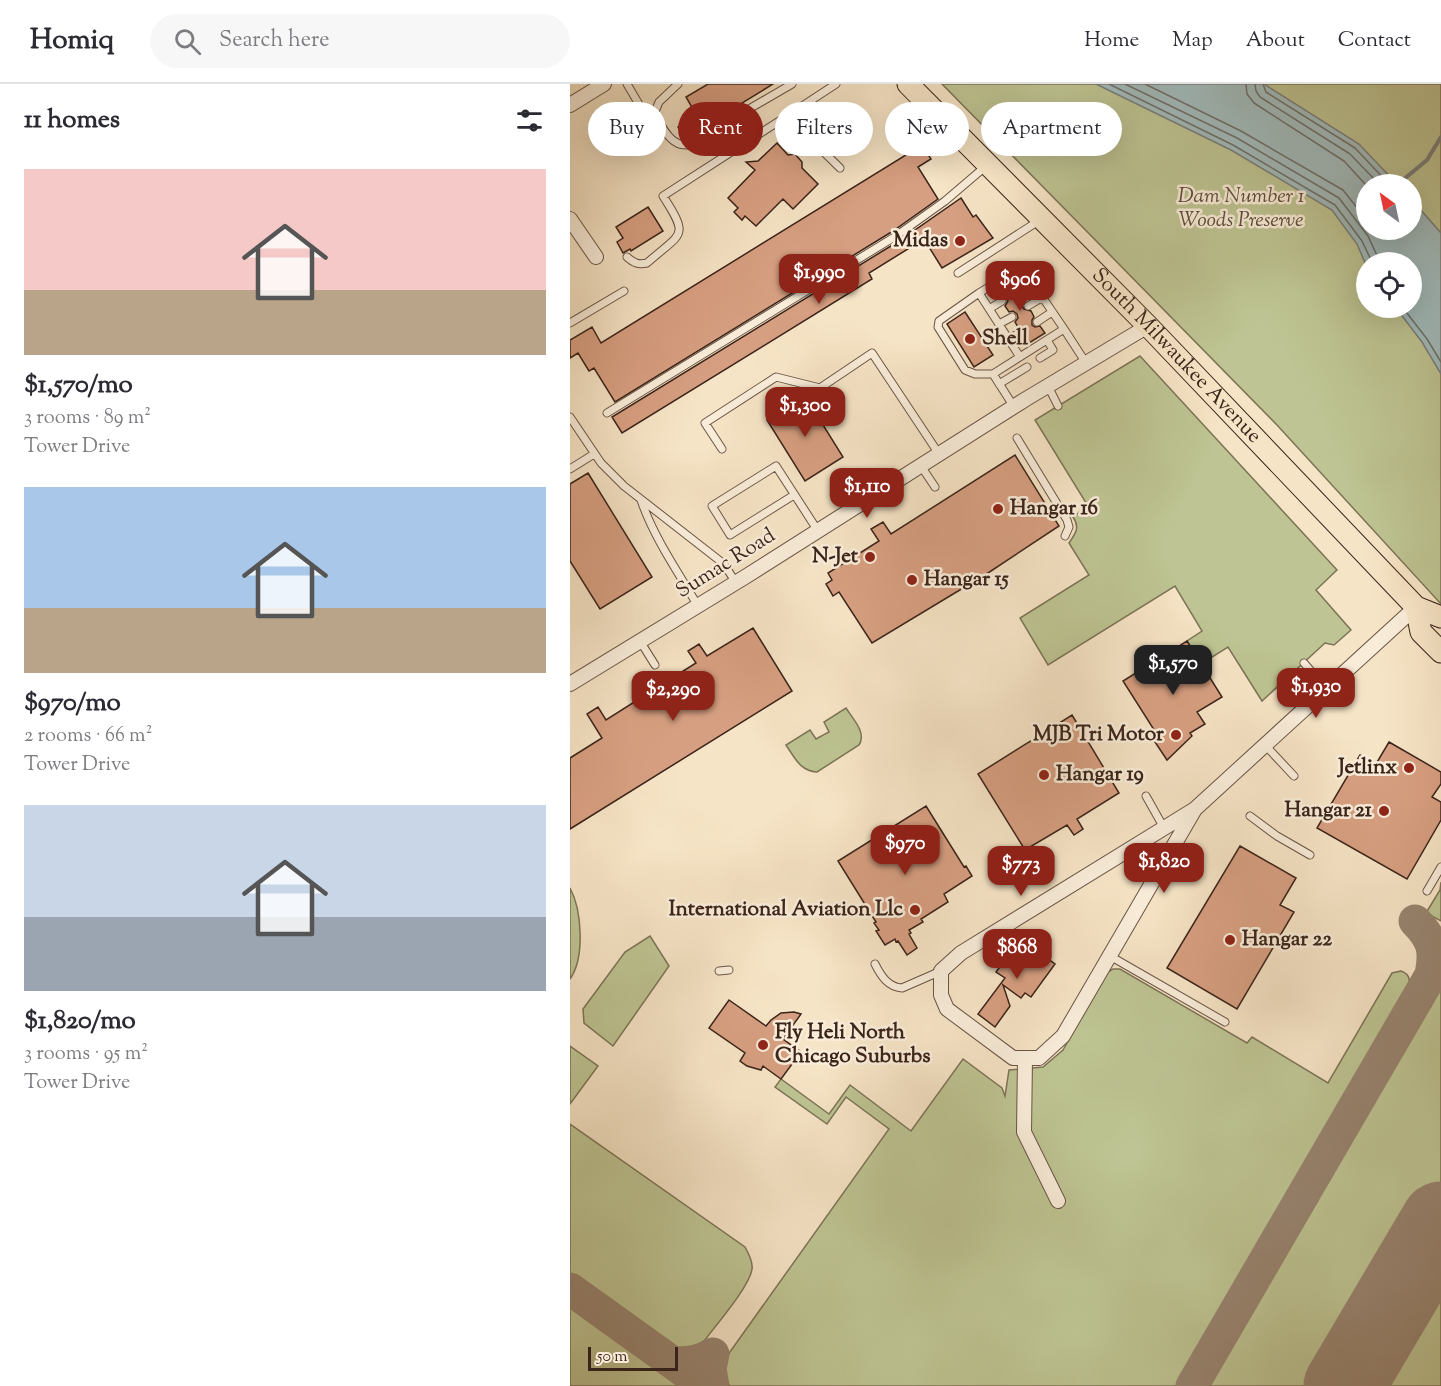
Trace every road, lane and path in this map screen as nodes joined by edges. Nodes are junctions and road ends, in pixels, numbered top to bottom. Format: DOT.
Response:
graph roads {
  1 [pos="604,84"];
  2 [pos="627,84"];
  3 [pos="678,84"];
  4 [pos="792,84"];
  5 [pos="836,84"];
  6 [pos="908,84"];
  7 [pos="638,102"];
  8 [pos="659,102"];
  9 [pos="808,102"];
  10 [pos="570,105"];
  11 [pos="775,124"];
  12 [pos="666,132"];
  13 [pos="828,156"];
  14 [pos="988,165"];
  15 [pos="840,168"];
  16 [pos="570,219"];
  17 [pos="1042,219"];
  18 [pos="596,257"];
  19 [pos="627,257"];
  20 [pos="958,273"];
  21 [pos="1032,282"];
  22 [pos="624,291"];
  23 [pos="1018,291"];
  24 [pos="979,293"];
  25 [pos="1042,297"];
  26 [pos="1002,301"];
  27 [pos="1028,306"];
  28 [pos="989,309"];
  29 [pos="1052,312"];
  30 [pos="1011,317"];
  31 [pos="1037,322"];
  32 [pos="570,323"];
  33 [pos="999,324"];
  34 [pos="1148,326"];
  35 [pos="1064,329"];
  36 [pos="1021,332"];
  37 [pos="1009,339"];
  38 [pos="1047,340"];
  39 [pos="1020,357"];
  40 [pos="1040,358"];
  41 [pos="1086,363"];
  42 [pos="1027,367"];
  43 [pos="993,374"];
  44 [pos="999,384"];
  45 [pos="1048,386"];
  46 [pos="1058,406"];
  47 [pos="1014,407"];
  48 [pos="607,413"];
  49 [pos="570,417"];
  50 [pos="1017,438"];
  51 [pos="722,449"];
  52 [pos="594,454"];
  53 [pos="939,454"];
  54 [pos="921,466"];
  55 [pos="570,469"];
  56 [pos="935,488"];
  57 [pos="794,495"];
  58 [pos="640,499"];
  59 [pos="818,531"];
  60 [pos="1065,536"];
  61 [pos="736,583"];
  62 [pos="698,606"];
  63 [pos="1416,607"];
  64 [pos="1441,617"];
  65 [pos="640,641"];
  66 [pos="1441,652"];
  67 [pos="1304,663"];
  68 [pos="655,665"];
  69 [pos="570,684"];
  70 [pos="1326,688"];
  71 [pos="1265,745"];
  72 [pos="1294,776"];
  73 [pos="1146,796"];
  74 [pos="1195,809"];
  75 [pos="1250,816"];
  76 [pos="1164,828"];
  77 [pos="1310,855"];
  78 [pos="1441,867"];
  79 [pos="1427,891"];
  80 [pos="1110,956"];
  81 [pos="875,964"];
  82 [pos="729,970"];
  83 [pos="719,971"];
  84 [pos="941,971"];
  85 [pos="1225,1022"];
  86 [pos="1025,1058"];
  87 [pos="1058,1201"];
  1 -- 10 [label="street"];
  2 -- 7 [label="lane"];
  3 -- 8 [label="lane"];
  4 -- 12 [label="lane"];
  5 -- 9 [label="lane"];
  6 -- 14 [label="main road, South Milwaukee Avenue"];
  11 -- 19 [label="lane"];
  13 -- 15 [label="lane"];
  14 -- 17 [label="main road, South Milwaukee Avenue"];
  14 -- 48 [label="lane"];
  16 -- 18 [label="street"];
  17 -- 20 [label="lane"];
  17 -- 34 [label="main road, South Milwaukee Avenue"];
  21 -- 23 [label="lane"];
  21 -- 24 [label="lane"];
  21 -- 25 [label="lane"];
  22 -- 32 [label="lane"];
  24 -- 28 [label="lane"];
  24 -- 43 [label="lane"];
  25 -- 27 [label="lane"];
  25 -- 29 [label="lane"];
  26 -- 28 [label="lane"];
  28 -- 33 [label="lane"];
  29 -- 31 [label="lane"];
  29 -- 35 [label="lane"];
  30 -- 33 [label="lane"];
  33 -- 37 [label="lane"];
  34 -- 41 [label="street, Sumac Road"];
  34 -- 63 [label="main road, South Milwaukee Avenue"];
  35 -- 38 [label="lane"];
  35 -- 41 [label="lane"];
  36 -- 37 [label="lane"];
  37 -- 39 [label="lane"];
  38 -- 39 [label="lane"];
  38 -- 40 [label="lane"];
  39 -- 43 [label="lane"];
  41 -- 45 [label="street, Sumac Road"];
  42 -- 44 [label="lane"];
  43 -- 44 [label="lane"];
  44 -- 47 [label="lane"];
  45 -- 46 [label="lane"];
  45 -- 47 [label="street, Sumac Road"];
  47 -- 53 [label="street, Sumac Road"];
  49 -- 52 [label="lane"];
  50 -- 60 [label="lane"];
  51 -- 53 [label="lane"];
  52 -- 55 [label="lane"];
  52 -- 58 [label="lane"];
  53 -- 54 [label="street, Sumac Road"];
  54 -- 56 [label="lane"];
  54 -- 59 [label="street, Sumac Road"];
  57 -- 57 [label="lane"];
  57 -- 59 [label="lane"];
  58 -- 61 [label="lane"];
  58 -- 62 [label="lane"];
  59 -- 61 [label="street, Sumac Road"];
  61 -- 62 [label="street, Sumac Road"];
  62 -- 65 [label="street, Sumac Road"];
  63 -- 64 [label="main road, South Milwaukee Avenue"];
  63 -- 66 [label="main road, South Milwaukee Avenue"];
  63 -- 70 [label="street"];
  65 -- 68 [label="lane"];
  65 -- 69 [label="street, Sumac Road"];
  67 -- 70 [label="lane"];
  70 -- 71 [label="street"];
  71 -- 72 [label="lane"];
  71 -- 74 [label="street"];
  73 -- 76 [label="lane"];
  74 -- 76 [label="street"];
  74 -- 80 [label="street"];
  75 -- 77 [label="lane"];
  76 -- 84 [label="street"];
  78 -- 79 [label="lane"];
  80 -- 85 [label="lane"];
  80 -- 86 [label="street"];
  81 -- 84 [label="lane"];
  82 -- 83 [label="lane"];
  84 -- 86 [label="street"];
  86 -- 87 [label="street"];
}
